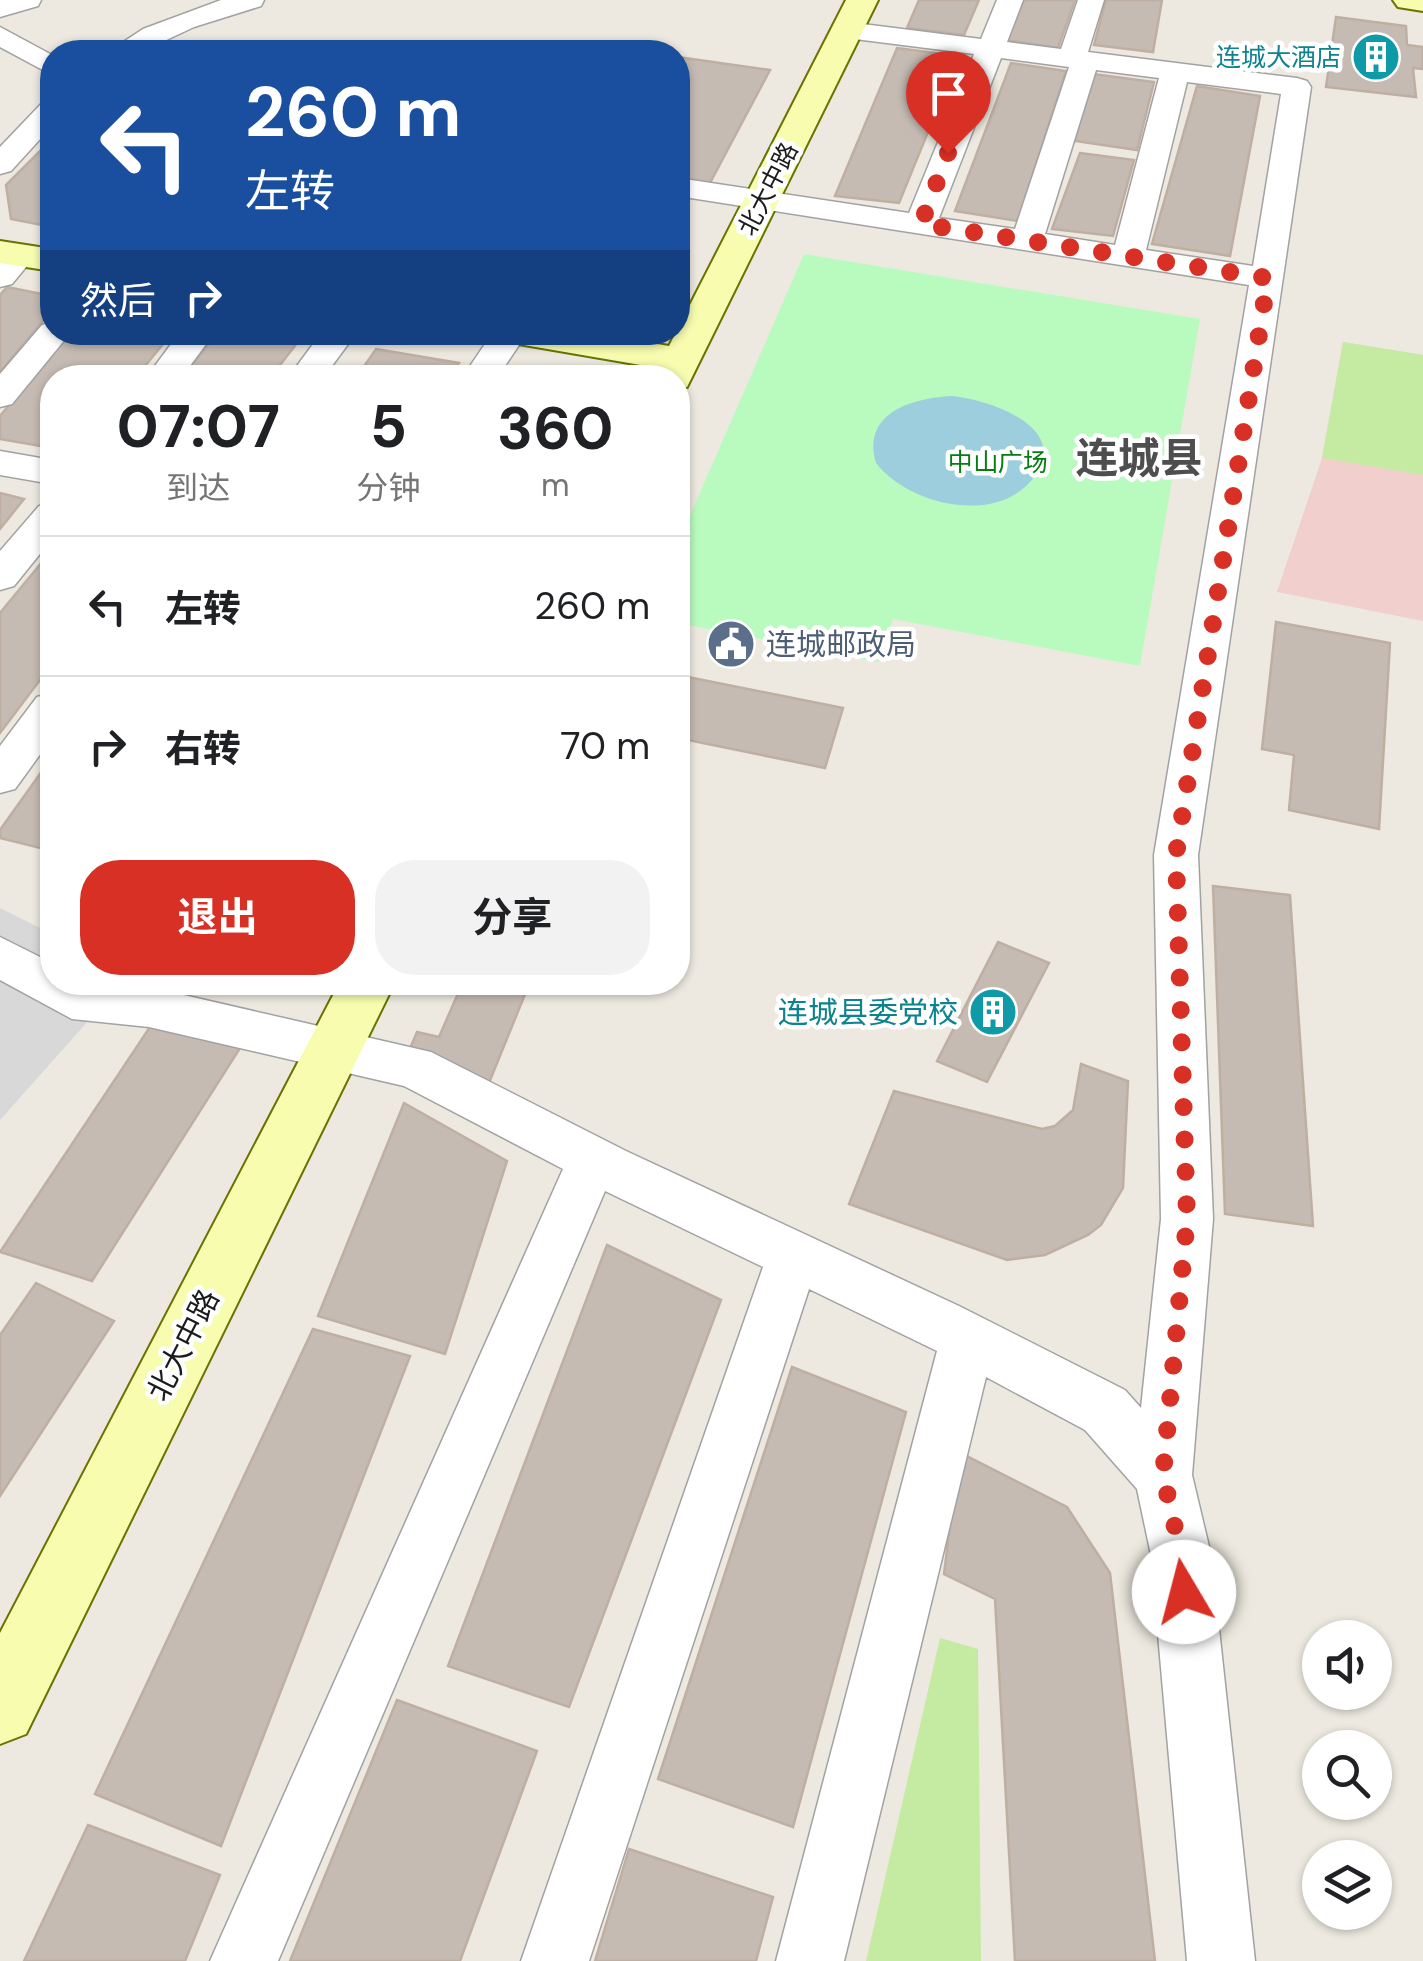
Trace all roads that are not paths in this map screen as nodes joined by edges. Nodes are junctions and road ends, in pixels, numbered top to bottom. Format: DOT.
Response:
graph roads {
  1 [pos="28,0"];
  2 [pos="252,0"];
  3 [pos="1010,0"];
  4 [pos="1091,0"];
  5 [pos="1409,0"];
  6 [pos="1423,2"];
  7 [pos="0,9"];
  8 [pos="855,15"];
  9 [pos="0,34"];
  10 [pos="142,40"];
  11 [pos="990,48"];
  12 [pos="40,59"];
  13 [pos="1078,59"];
  14 [pos="1175,71"];
  15 [pos="40,122"];
  16 [pos="0,164"];
  17 [pos="690,189"];
  18 [pos="763,198"];
  19 [pos="921,224"];
  20 [pos="1027,240"];
  21 [pos="1128,256"];
  22 [pos="1268,278"];
  23 [pos="43,345"];
  24 [pos="188,345"];
  25 [pos="330,345"];
  26 [pos="566,345"];
  27 [pos="690,345"];
  28 [pos="172,365"];
  29 [pos="315,365"];
  30 [pos="659,365"];
  31 [pos="0,396"];
  32 [pos="0,462"];
  33 [pos="40,470"];
  34 [pos="40,529"];
  35 [pos="0,577"];
  36 [pos="40,724"];
  37 [pos="0,777"];
  38 [pos="0,956"];
  39 [pos="40,974"];
  40 [pos="95,995"];
  41 [pos="361,995"];
  42 [pos="332,1048"];
  43 [pos="593,1159"];
  44 [pos="794,1254"];
  45 [pos="968,1338"];
  46 [pos="1163,1475"];
  47 [pos="0,1708"];
  48 [pos="244,1961"];
  49 [pos="555,1961"];
  50 [pos="810,1961"];
  51 [pos="1221,1961"];
  1 -- 7 [label="street"];
  2 -- 10 [label="street"];
  3 -- 11 [label="street"];
  4 -- 13 [label="street"];
  5 -- 6 [label="main road"];
  8 -- 11 [label="street"];
  8 -- 18 [label="main road, 北大中路"];
  9 -- 12 [label="street"];
  11 -- 13 [label="street"];
  11 -- 19 [label="street"];
  13 -- 14 [label="street"];
  13 -- 20 [label="street"];
  14 -- 21 [label="street"];
  14 -- 22 [label="street"];
  15 -- 16 [label="street"];
  17 -- 18 [label="street"];
  18 -- 19 [label="street"];
  18 -- 27 [label="main road, 北大中路"];
  19 -- 20 [label="street"];
  20 -- 21 [label="street"];
  21 -- 22 [label="street"];
  22 -- 46 [label="street"];
  23 -- 31 [label="street"];
  24 -- 28 [label="street"];
  25 -- 29 [label="street"];
  26 -- 30 [label="main road"];
  32 -- 33 [label="street"];
  34 -- 35 [label="street"];
  36 -- 37 [label="street"];
  38 -- 39 [label="street"];
  40 -- 42 [label="street"];
  41 -- 42 [label="main road, 北大中路"];
  42 -- 43 [label="street"];
  42 -- 47 [label="main road, 北大中路"];
  43 -- 44 [label="street"];
  43 -- 48 [label="street"];
  44 -- 45 [label="street"];
  44 -- 49 [label="street"];
  45 -- 46 [label="street"];
  45 -- 50 [label="street"];
  46 -- 51 [label="street"];
}
